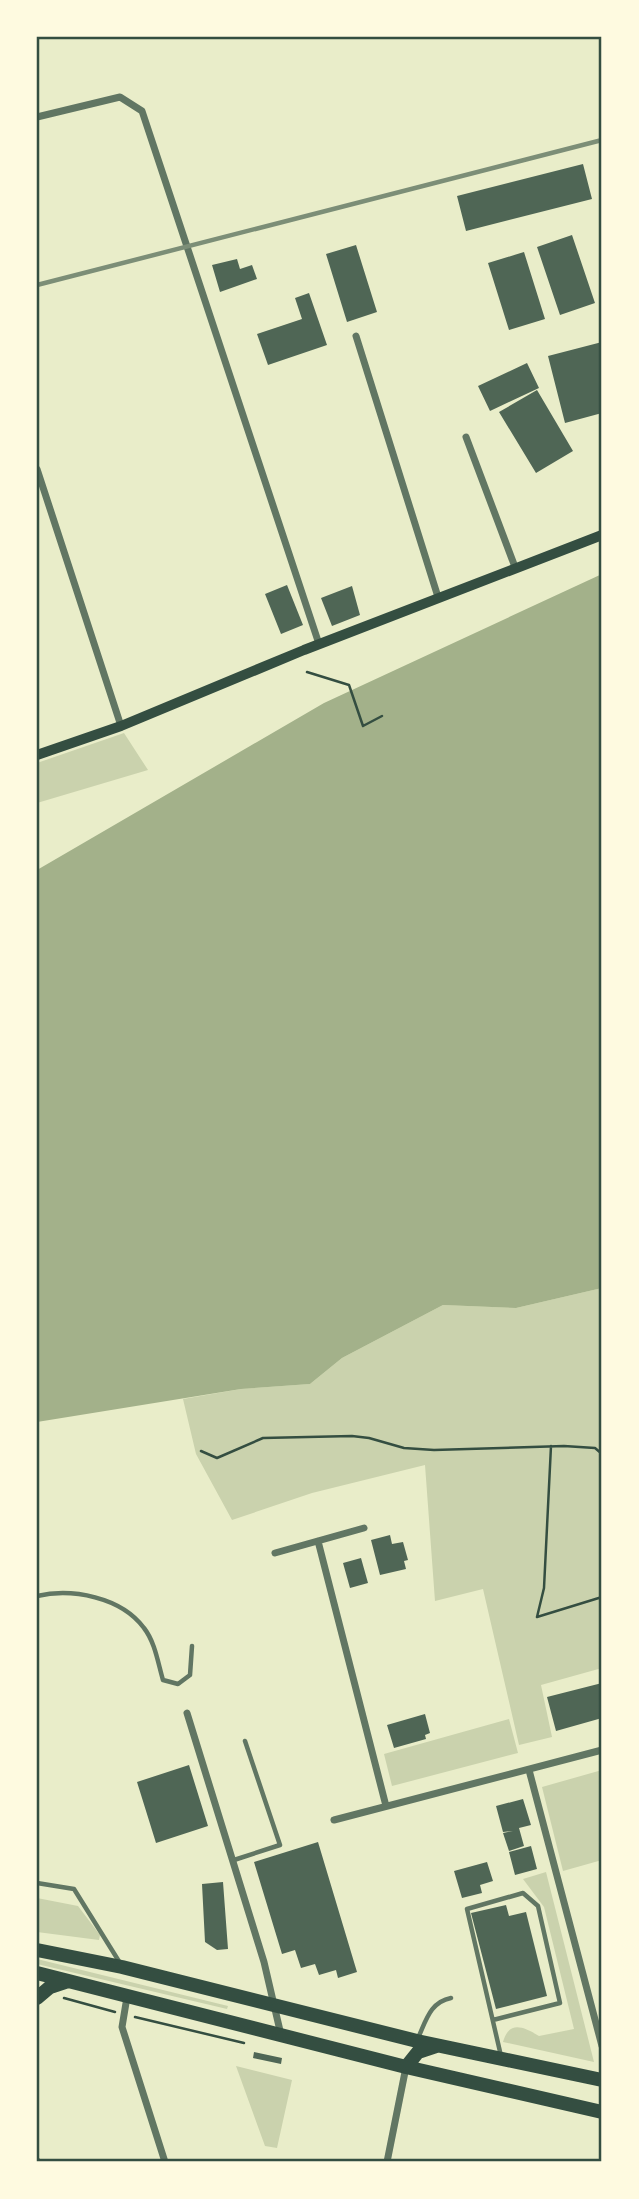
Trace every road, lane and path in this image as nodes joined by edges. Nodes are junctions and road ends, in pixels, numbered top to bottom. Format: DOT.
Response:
graph roads {
  1 [pos="37,117"];
  2 [pos="356,336"];
  3 [pos="466,437"];
  4 [pos="37,468"];
  5 [pos="602,535"];
  6 [pos="515,567"];
  7 [pos="438,597"];
  8 [pos="319,644"];
  9 [pos="307,672"];
  10 [pos="382,716"];
  11 [pos="121,726"];
  12 [pos="37,755"];
  13 [pos="551,1446"];
  14 [pos="201,1451"];
  15 [pos="602,1454"];
  16 [pos="364,1528"];
  17 [pos="318,1541"];
  18 [pos="275,1552"];
  19 [pos="37,1595"];
  20 [pos="602,1598"];
  21 [pos="192,1646"];
  22 [pos="187,1713"];
  23 [pos="246,1741"];
  24 [pos="602,1750"];
  25 [pos="529,1770"];
  26 [pos="386,1806"];
  27 [pos="334,1820"];
  28 [pos="234,1860"];
  29 [pos="37,1884"];
  30 [pos="37,1950"];
  31 [pos="122,1967"];
  32 [pos="37,1973"];
  33 [pos="68,1981"];
  34 [pos="127,1997"];
  35 [pos="37,1998"];
  36 [pos="451,1998"];
  37 [pos="275,2007"];
  38 [pos="494,2020"];
  39 [pos="389,2035"];
  40 [pos="282,2036"];
  41 [pos="417,2041"];
  42 [pos="437,2045"];
  43 [pos="602,2046"];
  44 [pos="501,2060"];
  45 [pos="406,2067"];
  46 [pos="602,2080"];
  47 [pos="602,2112"];
  48 [pos="165,2162"];
  49 [pos="387,2162"];
  1 -- 8 [label="street"];
  2 -- 7 [label="street"];
  3 -- 6 [label="street"];
  4 -- 11 [label="street"];
  5 -- 6 [label="main road"];
  6 -- 7 [label="main road"];
  7 -- 8 [label="main road"];
  8 -- 11 [label="main road"];
  9 -- 10 [label="path"];
  11 -- 12 [label="main road"];
  13 -- 14 [label="path"];
  13 -- 15 [label="path"];
  13 -- 20 [label="path"];
  16 -- 17 [label="street"];
  17 -- 18 [label="street"];
  17 -- 26 [label="street"];
  19 -- 21 [label="lane"];
  22 -- 28 [label="street"];
  23 -- 28 [label="lane"];
  24 -- 25 [label="street"];
  25 -- 26 [label="street"];
  25 -- 43 [label="street"];
  26 -- 27 [label="street"];
  28 -- 37 [label="street"];
  29 -- 31 [label="lane"];
  30 -- 31 [label="highway"];
  31 -- 37 [label="highway"];
  32 -- 33 [label="highway"];
  33 -- 34 [label="highway"];
  33 -- 35 [label="highway"];
  34 -- 40 [label="highway"];
  34 -- 48 [label="street"];
  36 -- 41 [label="lane"];
  37 -- 39 [label="highway"];
  37 -- 40 [label="street"];
  38 -- 38 [label="lane"];
  38 -- 44 [label="lane"];
  39 -- 41 [label="highway"];
  39 -- 45 [label="highway"];
  40 -- 45 [label="highway"];
  41 -- 42 [label="highway"];
  42 -- 44 [label="highway"];
  42 -- 45 [label="highway"];
  44 -- 46 [label="highway"];
  45 -- 47 [label="highway"];
  45 -- 49 [label="street"];
}
